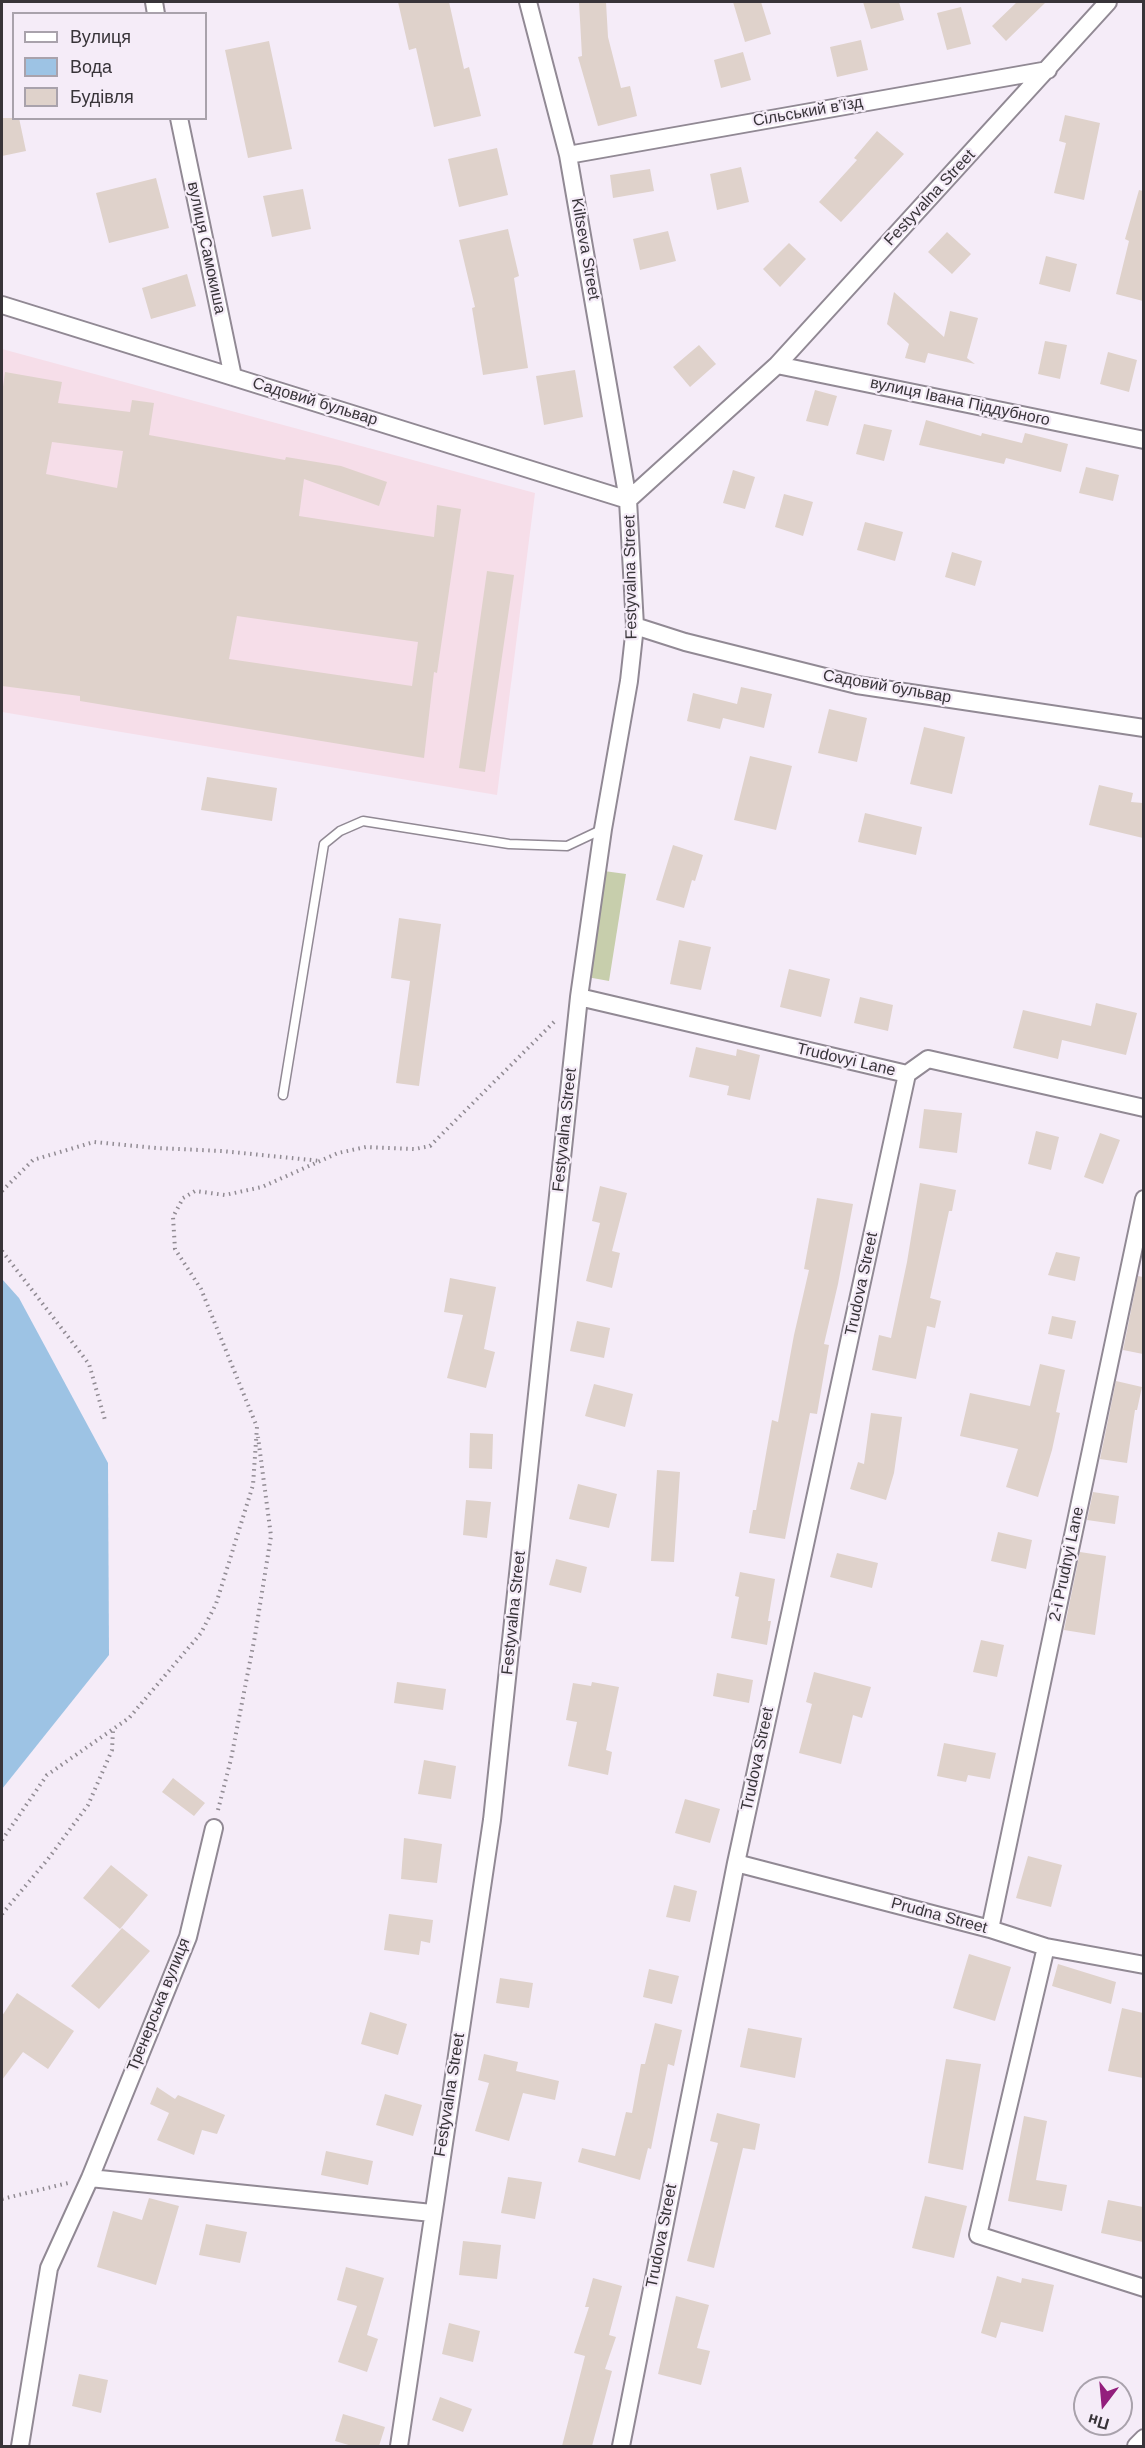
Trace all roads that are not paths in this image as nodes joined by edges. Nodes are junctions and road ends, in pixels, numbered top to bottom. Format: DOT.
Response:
graph roads {
  1 [pos="528,2"];
  2 [pos="1108,2"];
  3 [pos="1048,70"];
  4 [pos="178,120"];
  5 [pos="568,155"];
  6 [pos="2,305"];
  7 [pos="777,365"];
  8 [pos="233,377"];
  9 [pos="1143,440"];
  10 [pos="628,500"];
  11 [pos="634,626"];
  12 [pos="1143,728"];
  13 [pos="603,829"];
  14 [pos="579,997"];
  15 [pos="907,1074"];
  16 [pos="283,1095"];
  17 [pos="1143,1108"];
  18 [pos="1143,1199"];
  19 [pos="214,1828"];
  20 [pos="736,1863"];
  21 [pos="990,1929"];
  22 [pos="1046,1947"];
  23 [pos="1143,1965"];
  24 [pos="90,2178"];
  25 [pos="432,2214"];
  26 [pos="1143,2288"];
  27 [pos="1143,2438"];
  28 [pos="20,2446"];
  29 [pos="399,2446"];
  30 [pos="621,2446"];
  31 [pos="1136,2446"];
  1 -- 5 [label="street, Kiltseva Street"];
  2 -- 3 [label="street, Festyvalna Street"];
  3 -- 5 [label="street, Сільський в’їзд"];
  3 -- 7 [label="street, Festyvalna Street"];
  4 -- 8 [label="street, вулиця Самокиша"];
  5 -- 10 [label="street, Kiltseva Street"];
  6 -- 8 [label="street, Садовий бульвар"];
  7 -- 9 [label="street, вулиця Івана Піддубного"];
  7 -- 10 [label="street, Festyvalna Street"];
  8 -- 10 [label="street, Садовий бульвар"];
  10 -- 11 [label="street, Festyvalna Street"];
  11 -- 12 [label="street, Садовий бульвар"];
  11 -- 13 [label="street, Festyvalna Street"];
  13 -- 14 [label="street, Festyvalna Street"];
  13 -- 16 [label="lane"];
  14 -- 15 [label="street, Trudovyi Lane"];
  14 -- 25 [label="street, Festyvalna Street"];
  15 -- 17 [label="street, Trudovyi Lane"];
  15 -- 20 [label="street, Trudova Street"];
  18 -- 21 [label="street, 2-i Prudnyi Lane"];
  19 -- 24 [label="street, Тренерська вулиця"];
  20 -- 21 [label="street, Prudna Street"];
  20 -- 30 [label="street, Trudova Street"];
  21 -- 22 [label="street, Prudna Street"];
  22 -- 23 [label="street, Prudna Street"];
  22 -- 26 [label="street"];
  24 -- 25 [label="street"];
  24 -- 28 [label="street, Тренерська вулиця"];
  25 -- 29 [label="street, Festyvalna Street"];
  27 -- 31 [label="street"];
}
